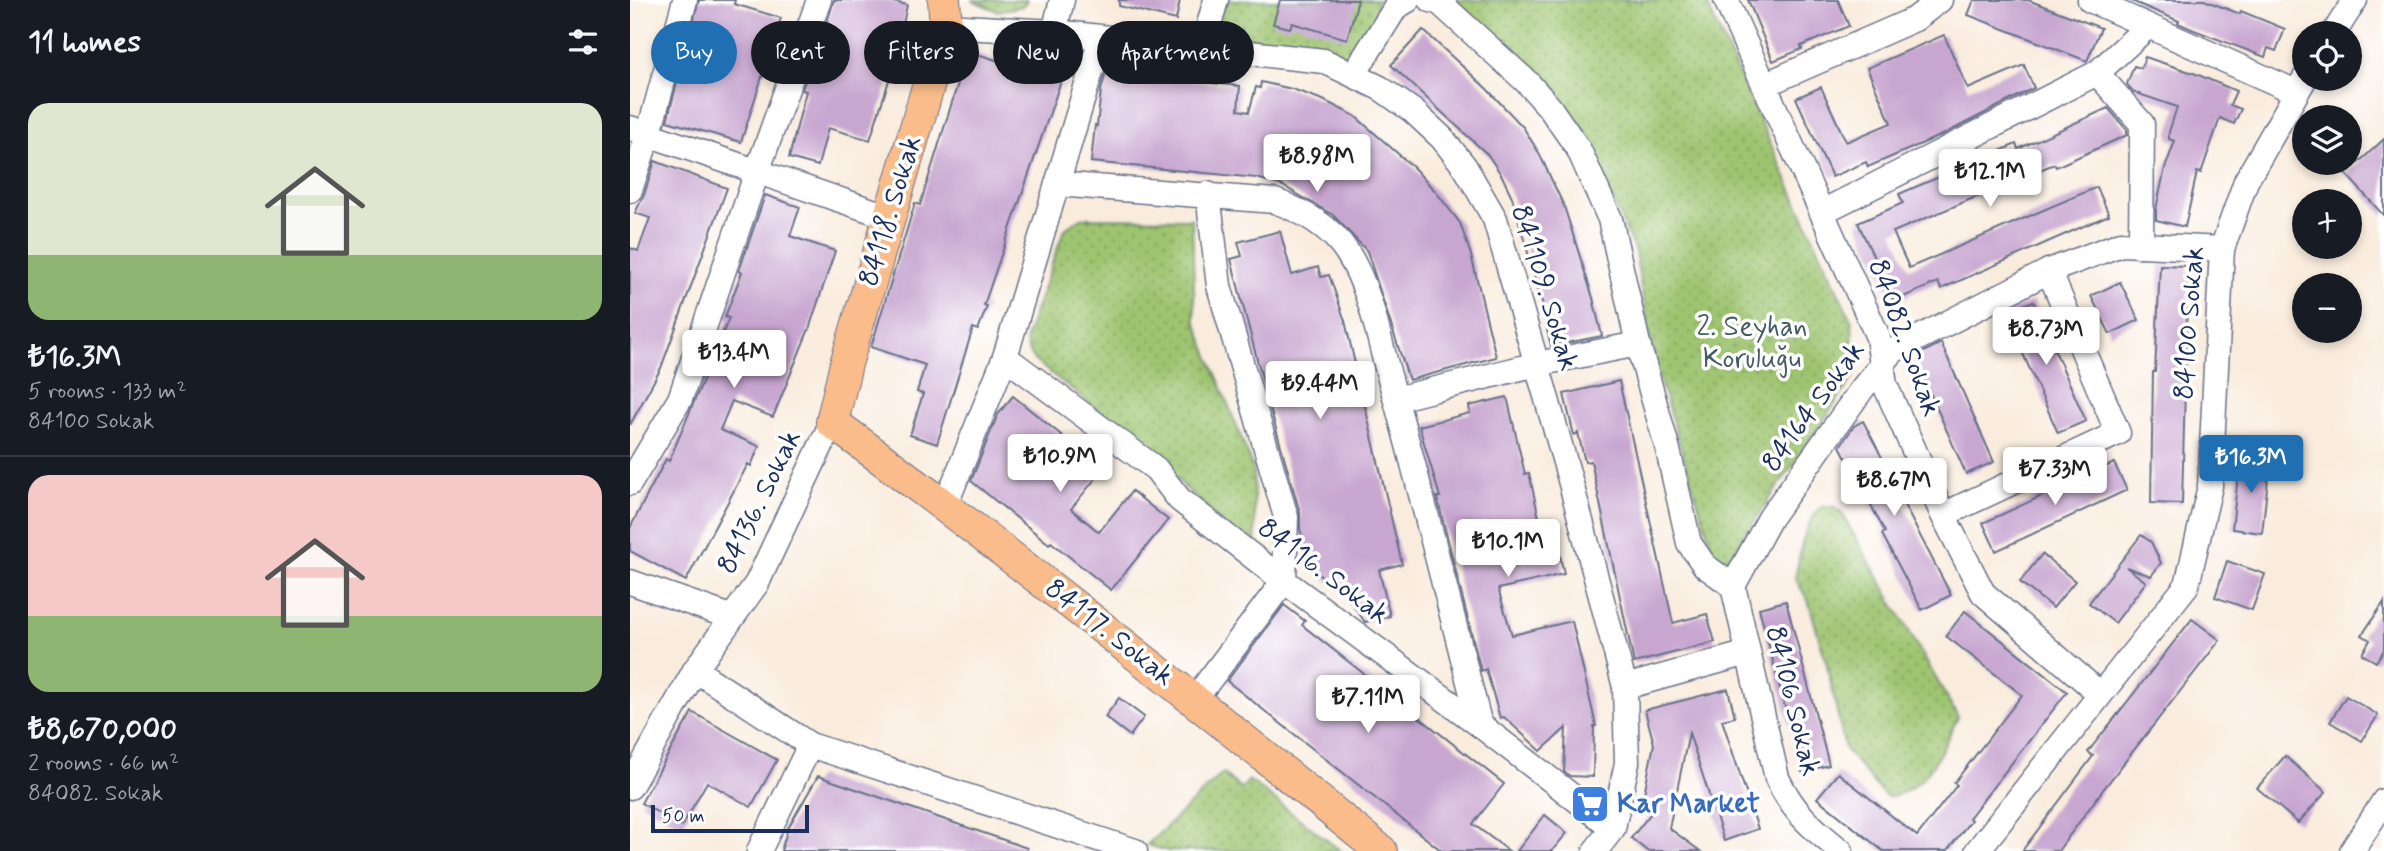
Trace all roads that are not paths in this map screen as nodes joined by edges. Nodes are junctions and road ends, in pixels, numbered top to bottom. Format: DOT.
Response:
graph roads {
  1 [pos="685,0"];
  2 [pos="819,0"];
  3 [pos="1062,0"];
  4 [pos="1216,0"];
  5 [pos="1408,0"];
  6 [pos="1432,0"];
  7 [pos="1726,0"];
  8 [pos="1940,0"];
  9 [pos="2090,0"];
  10 [pos="2355,0"];
  11 [pos="945,13"];
  12 [pos="993,21"];
  13 [pos="1057,21"];
  14 [pos="1210,21"];
  15 [pos="2342,21"];
  16 [pos="2147,27"];
  17 [pos="1097,51"];
  18 [pos="1254,54"];
  19 [pos="2097,73"];
  20 [pos="1354,74"];
  21 [pos="2292,82"];
  22 [pos="1764,85"];
  23 [pos="2297,91"];
  24 [pos="639,132"];
  25 [pos="757,172"];
  26 [pos="1057,184"];
  27 [pos="630,190"];
  28 [pos="1208,194"];
  29 [pos="1822,212"];
  30 [pos="890,216"];
  31 [pos="2141,245"];
  32 [pos="2222,249"];
  33 [pos="2049,271"];
  34 [pos="1638,344"];
  35 [pos="1004,357"];
  36 [pos="1537,364"];
  37 [pos="1882,365"];
  38 [pos="1396,399"];
  39 [pos="832,422"];
  40 [pos="630,483"];
  41 [pos="945,506"];
  42 [pos="1943,514"];
  43 [pos="1284,581"];
  44 [pos="630,582"];
  45 [pos="1732,586"];
  46 [pos="732,617"];
  47 [pos="1748,653"];
  48 [pos="695,670"];
  49 [pos="1625,687"];
  50 [pos="2100,694"];
  51 [pos="1195,699"];
  52 [pos="1480,725"];
  53 [pos="810,746"];
  54 [pos="630,787"];
  55 [pos="2384,801"];
  56 [pos="1613,828"];
  57 [pos="1071,842"];
  58 [pos="1597,850"];
  59 [pos="759,851"];
  60 [pos="1135,851"];
  61 [pos="1381,851"];
  62 [pos="1840,851"];
  63 [pos="1977,851"];
  64 [pos="2352,851"];
  1 -- 24 [label="street"];
  2 -- 25 [label="street"];
  3 -- 13 [label="street"];
  4 -- 14 [label="street"];
  5 -- 20 [label="street"];
  6 -- 34 [label="street"];
  7 -- 22 [label="street, 84082. Sokak"];
  8 -- 22 [label="street"];
  9 -- 16 [label="street"];
  10 -- 15 [label="street"];
  11 -- 12 [label="street, 841109. Sokak"];
  11 -- 30 [label="main road, 84118. Sokak"];
  16 -- 19 [label="street"];
  16 -- 21 [label="street"];
  17 -- 26 [label="street"];
  18 -- 20 [label="street, 841109. Sokak"];
  19 -- 29 [label="street"];
  19 -- 31 [label="street"];
  20 -- 36 [label="street, 841109. Sokak"];
  22 -- 29 [label="street, 84082. Sokak"];
  23 -- 32 [label="street, 84100 Sokak"];
  24 -- 25 [label="street"];
  24 -- 27 [label="street"];
  25 -- 30 [label="street"];
  25 -- 40 [label="street"];
  26 -- 28 [label="street"];
  26 -- 35 [label="street"];
  28 -- 38 [label="street"];
  28 -- 43 [label="street"];
  29 -- 37 [label="street, 84082. Sokak"];
  30 -- 39 [label="main road, 84118. Sokak"];
  31 -- 32 [label="street, 84164 Sokak"];
  31 -- 33 [label="street, 84164 Sokak"];
  32 -- 50 [label="street, 84100 Sokak"];
  33 -- 37 [label="street, 84164 Sokak"];
  33 -- 42 [label="street"];
  34 -- 36 [label="street"];
  34 -- 45 [label="street"];
  35 -- 41 [label="street"];
  35 -- 43 [label="street, 84116. Sokak"];
  36 -- 38 [label="street"];
  36 -- 49 [label="street, 841109. Sokak"];
  37 -- 42 [label="street, 84082. Sokak"];
  37 -- 45 [label="street, 84164 Sokak"];
  38 -- 52 [label="street"];
  39 -- 41 [label="main road, 84117. Sokak"];
  39 -- 46 [label="street, 84136. Sokak"];
  41 -- 51 [label="main road, 84117. Sokak"];
  42 -- 50 [label="street, 84082. Sokak"];
  43 -- 51 [label="street"];
  43 -- 52 [label="street, 84116. Sokak"];
  44 -- 46 [label="street"];
  45 -- 47 [label="street, 84106 Sokak"];
  46 -- 48 [label="street, 84136. Sokak"];
  47 -- 49 [label="street"];
  47 -- 62 [label="street, 84106 Sokak"];
  48 -- 53 [label="street"];
  48 -- 54 [label="street, 84136. Sokak"];
  49 -- 56 [label="street"];
  50 -- 63 [label="street, 84100 Sokak"];
  51 -- 61 [label="main road, 84117. Sokak"];
  52 -- 56 [label="street, 84116. Sokak"];
  53 -- 57 [label="street"];
  53 -- 59 [label="street"];
  55 -- 64 [label="street"];
  56 -- 58 [label="street"];
  57 -- 60 [label="street"];
}
